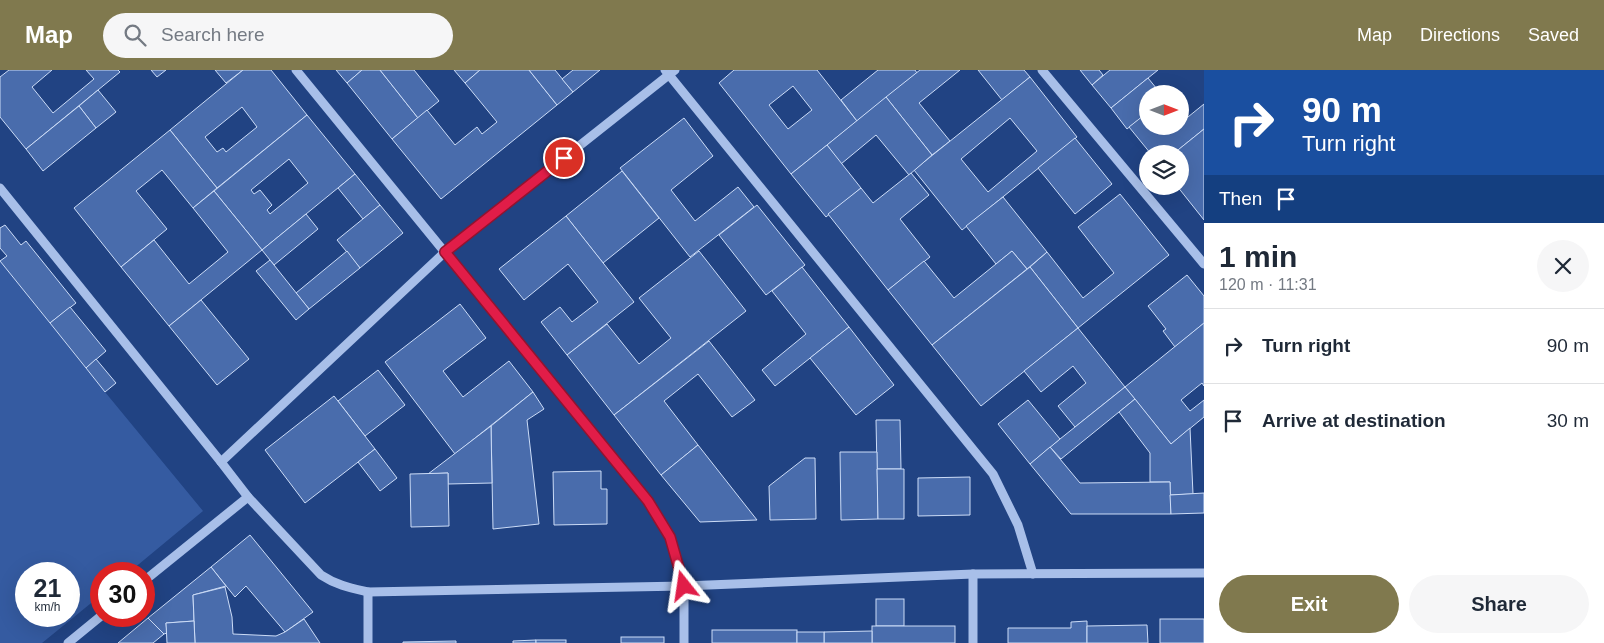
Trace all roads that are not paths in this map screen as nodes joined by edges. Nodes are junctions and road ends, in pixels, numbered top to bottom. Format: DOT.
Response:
graph roads {
  1 [pos="296,70"];
  2 [pos="1042,70"];
  3 [pos="669,72"];
  4 [pos="0,188"];
  5 [pos="445,252"];
  6 [pos="1204,264"];
  7 [pos="221,462"];
  8 [pos="248,497"];
  9 [pos="155,572"];
  10 [pos="1204,573"];
  11 [pos="973,574"];
  12 [pos="1033,574"];
  13 [pos="684,586"];
  14 [pos="368,592"];
  15 [pos="90,625"];
  16 [pos="68,643"];
  17 [pos="368,643"];
  18 [pos="684,643"];
  19 [pos="973,643"];
  1 -- 5 [label="street"];
  2 -- 6 [label="street"];
  3 -- 5 [label="street"];
  3 -- 12 [label="street"];
  4 -- 7 [label="street"];
  5 -- 7 [label="street"];
  5 -- 13 [label="street"];
  7 -- 8 [label="street"];
  8 -- 9 [label="street"];
  8 -- 14 [label="street"];
  10 -- 12 [label="street"];
  11 -- 12 [label="street"];
  11 -- 13 [label="street"];
  11 -- 19 [label="street"];
  13 -- 14 [label="street"];
  13 -- 18 [label="street"];
  14 -- 17 [label="street"];
  15 -- 16 [label="street"];
}
